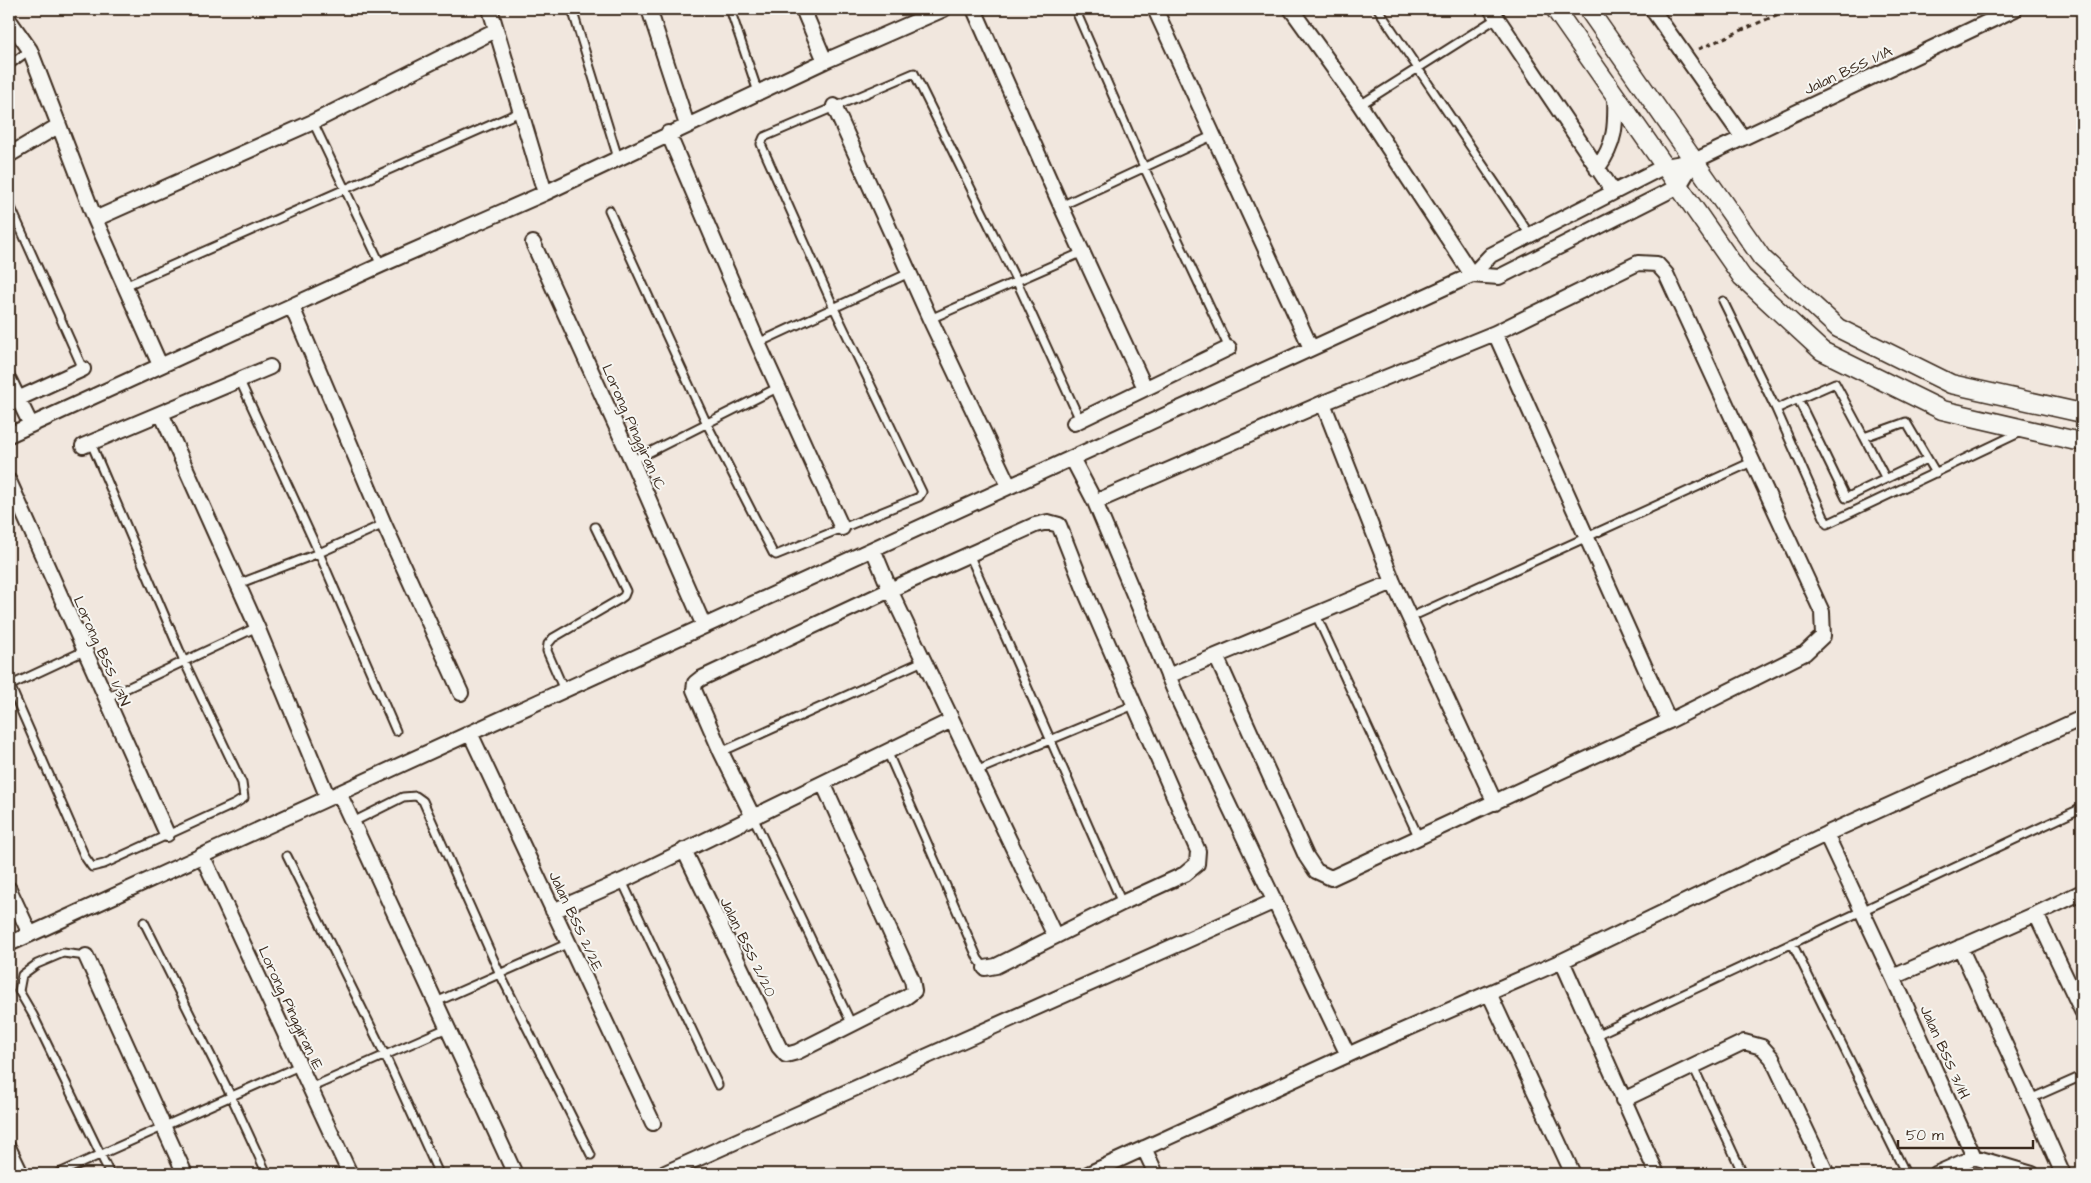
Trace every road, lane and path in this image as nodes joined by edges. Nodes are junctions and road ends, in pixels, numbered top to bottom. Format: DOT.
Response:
graph roads {
  1 [pos="490,9"];
  2 [pos="572,9"];
  3 [pos="649,9"];
  4 [pos="730,9"];
  5 [pos="803,9"];
  6 [pos="944,9"];
  7 [pos="974,9"];
  8 [pos="1074,9"];
  9 [pos="1155,9"];
  10 [pos="1291,9"];
  11 [pos="1378,9"];
  12 [pos="1555,9"];
  13 [pos="1588,9"];
  14 [pos="1652,9"];
  15 [pos="1790,9"];
  16 [pos="2016,9"];
  17 [pos="1494,13"];
  18 [pos="9,20"];
  19 [pos="496,30"];
  20 [pos="30,50"];
  21 [pos="1685,56"];
  22 [pos="824,61"];
  23 [pos="9,65"];
  24 [pos="1418,68"];
  25 [pos="758,92"];
  26 [pos="1615,94"];
  27 [pos="1360,105"];
  28 [pos="834,106"];
  29 [pos="520,112"];
  30 [pos="313,122"];
  31 [pos="687,125"];
  32 [pos="58,126"];
  33 [pos="668,133"];
  34 [pos="1214,136"];
  35 [pos="1743,138"];
  36 [pos="9,155"];
  37 [pos="618,158"];
  38 [pos="1694,161"];
  39 [pos="1665,166"];
  40 [pos="1144,167"];
  41 [pos="1597,169"];
  42 [pos="1679,186"];
  43 [pos="345,188"];
  44 [pos="1613,191"];
  45 [pos="545,192"];
  46 [pos="9,203"];
  47 [pos="1061,206"];
  48 [pos="609,210"];
  49 [pos="95,219"];
  50 [pos="1530,235"];
  51 [pos="533,243"];
  52 [pos="1083,252"];
  53 [pos="381,265"];
  54 [pos="909,273"];
  55 [pos="1472,275"];
  56 [pos="1017,282"];
  57 [pos="126,286"];
  58 [pos="1723,301"];
  59 [pos="292,306"];
  60 [pos="834,308"];
  61 [pos="930,319"];
  62 [pos="1495,333"];
  63 [pos="758,342"];
  64 [pos="1229,348"];
  65 [pos="1312,348"];
  66 [pos="160,365"];
  67 [pos="270,367"];
  68 [pos="83,369"];
  69 [pos="9,380"];
  70 [pos="240,381"];
  71 [pos="779,387"];
  72 [pos="1145,388"];
  73 [pos="1798,399"];
  74 [pos="13,400"];
  75 [pos="1323,403"];
  76 [pos="1776,409"];
  77 [pos="161,412"];
  78 [pos="2082,413"];
  79 [pos="1077,422"];
  80 [pos="707,424"];
  81 [pos="31,425"];
  82 [pos="2025,429"];
  83 [pos="9,435"];
  84 [pos="1864,437"];
  85 [pos="2082,440"];
  86 [pos="87,445"];
  87 [pos="1072,458"];
  88 [pos="1926,459"];
  89 [pos="632,461"];
  90 [pos="1754,461"];
  91 [pos="1936,473"];
  92 [pos="1886,478"];
  93 [pos="9,481"];
  94 [pos="1009,486"];
  95 [pos="1095,502"];
  96 [pos="384,524"];
  97 [pos="595,527"];
  98 [pos="842,528"];
  99 [pos="1587,537"];
  100 [pos="873,549"];
  101 [pos="319,553"];
  102 [pos="969,554"];
  103 [pos="1393,582"];
  104 [pos="238,584"];
  105 [pos="890,590"];
  106 [pos="1316,615"];
  107 [pos="1409,618"];
  108 [pos="704,626"];
  109 [pos="257,627"];
  110 [pos="84,651"];
  111 [pos="1216,656"];
  112 [pos="184,661"];
  113 [pos="924,661"];
  114 [pos="1168,676"];
  115 [pos="9,685"];
  116 [pos="564,690"];
  117 [pos="461,693"];
  118 [pos="106,698"];
  119 [pos="1134,705"];
  120 [pos="952,720"];
  121 [pos="2082,720"];
  122 [pos="1669,722"];
  123 [pos="396,731"];
  124 [pos="470,733"];
  125 [pos="1051,740"];
  126 [pos="721,752"];
  127 [pos="887,752"];
  128 [pos="976,771"];
  129 [pos="823,783"];
  130 [pos="334,795"];
  131 [pos="1495,803"];
  132 [pos="2082,808"];
  133 [pos="753,817"];
  134 [pos="353,822"];
  135 [pos="167,834"];
  136 [pos="1826,834"];
  137 [pos="1419,838"];
  138 [pos="684,850"];
  139 [pos="202,855"];
  140 [pos="287,856"];
  141 [pos="622,880"];
  142 [pos="9,890"];
  143 [pos="2082,892"];
  144 [pos="1275,901"];
  145 [pos="1122,903"];
  146 [pos="1862,910"];
  147 [pos="553,911"];
  148 [pos="2036,914"];
  149 [pos="144,922"];
  150 [pos="30,934"];
  151 [pos="1054,936"];
  152 [pos="569,943"];
  153 [pos="1792,943"];
  154 [pos="9,944"];
  155 [pos="1960,947"];
  156 [pos="86,956"];
  157 [pos="1562,960"];
  158 [pos="985,968"];
  159 [pos="500,974"];
  160 [pos="1893,977"];
  161 [pos="1489,993"];
  162 [pos="436,1002"];
  163 [pos="2082,1011"];
  164 [pos="852,1025"];
  165 [pos="447,1028"];
  166 [pos="1594,1036"];
  167 [pos="386,1055"];
  168 [pos="1348,1055"];
  169 [pos="299,1066"];
  170 [pos="1693,1066"];
  171 [pos="2082,1076"];
  172 [pos="718,1085"];
  173 [pos="310,1088"];
  174 [pos="231,1096"];
  175 [pos="2030,1099"];
  176 [pos="1623,1100"];
  177 [pos="653,1123"];
  178 [pos="163,1126"];
  179 [pos="9,1148"];
  180 [pos="1144,1148"];
  181 [pos="102,1155"];
  182 [pos="591,1155"];
  183 [pos="1974,1157"];
  184 [pos="21,1174"];
  185 [pos="57,1174"];
  186 [pos="110,1174"];
  187 [pos="185,1174"];
  188 [pos="267,1174"];
  189 [pos="350,1174"];
  190 [pos="439,1174"];
  191 [pos="515,1174"];
  192 [pos="663,1174"];
  193 [pos="1088,1174"];
  194 [pos="1156,1174"];
  195 [pos="1573,1174"];
  196 [pos="1657,1174"];
  197 [pos="1744,1174"];
  198 [pos="1827,1174"];
  199 [pos="1906,1174"];
  200 [pos="1936,1174"];
  201 [pos="2032,1174"];
  202 [pos="2063,1174"];
  1 -- 19 [label="street"];
  2 -- 37 [label="lane"];
  3 -- 31 [label="street"];
  4 -- 25 [label="lane"];
  5 -- 22 [label="street"];
  6 -- 22 [label="street"];
  7 -- 47 [label="street"];
  8 -- 40 [label="lane"];
  9 -- 34 [label="street"];
  10 -- 27 [label="street"];
  11 -- 24 [label="lane"];
  12 -- 26 [label="street"];
  13 -- 38 [label="street"];
  14 -- 21 [label="street"];
  15 -- 21 [label="path"];
  16 -- 35 [label="street, Jalan BSS 1/1A"];
  17 -- 24 [label="lane"];
  17 -- 41 [label="street"];
  18 -- 20 [label="street"];
  19 -- 29 [label="street"];
  19 -- 30 [label="street"];
  20 -- 23 [label="lane"];
  20 -- 32 [label="street"];
  21 -- 35 [label="street"];
  22 -- 25 [label="street"];
  24 -- 27 [label="lane"];
  24 -- 50 [label="lane"];
  25 -- 31 [label="street"];
  26 -- 39 [label="street"];
  26 -- 41 [label="street"];
  27 -- 55 [label="street"];
  28 -- 54 [label="street"];
  28 -- 56 [label="lane"];
  28 -- 60 [label="lane"];
  29 -- 43 [label="lane"];
  29 -- 45 [label="street"];
  30 -- 43 [label="lane"];
  30 -- 49 [label="street"];
  31 -- 33 [label="street"];
  32 -- 36 [label="street"];
  32 -- 49 [label="street"];
  33 -- 37 [label="street"];
  33 -- 63 [label="street"];
  34 -- 40 [label="lane"];
  34 -- 65 [label="street"];
  35 -- 38 [label="street, Jalan BSS 1/1A"];
  37 -- 45 [label="street"];
  38 -- 39 [label="street, Jalan BSS 1/1A"];
  38 -- 42 [label="street"];
  38 -- 78 [label="street"];
  39 -- 42 [label="street"];
  39 -- 44 [label="street, Jalan BSS 1/1A"];
  40 -- 47 [label="lane"];
  40 -- 64 [label="lane"];
  41 -- 44 [label="street"];
  42 -- 55 [label="street"];
  42 -- 82 [label="street"];
  43 -- 53 [label="lane"];
  43 -- 57 [label="lane"];
  44 -- 50 [label="street, Jalan BSS 1/1A"];
  45 -- 53 [label="street"];
  46 -- 68 [label="lane"];
  47 -- 52 [label="street"];
  48 -- 80 [label="lane"];
  49 -- 57 [label="street"];
  50 -- 55 [label="street, Jalan BSS 1/1A"];
  51 -- 89 [label="street, Lorong Pinggiran 1C"];
  52 -- 56 [label="lane"];
  52 -- 72 [label="street"];
  53 -- 59 [label="street"];
  54 -- 60 [label="lane"];
  54 -- 61 [label="street"];
  55 -- 65 [label="street"];
  56 -- 61 [label="lane"];
  56 -- 79 [label="lane"];
  57 -- 66 [label="street"];
  58 -- 76 [label="lane"];
  59 -- 66 [label="street"];
  59 -- 96 [label="street"];
  60 -- 63 [label="lane"];
  60 -- 98 [label="lane"];
  61 -- 94 [label="street"];
  62 -- 75 [label="street"];
  62 -- 90 [label="street"];
  62 -- 99 [label="street"];
  63 -- 71 [label="street"];
  64 -- 72 [label="street"];
  65 -- 87 [label="street"];
  66 -- 81 [label="street"];
  67 -- 70 [label="street"];
  68 -- 74 [label="street"];
  69 -- 74 [label="street"];
  70 -- 77 [label="street"];
  70 -- 101 [label="lane"];
  71 -- 80 [label="lane"];
  71 -- 98 [label="street"];
  72 -- 79 [label="street"];
  73 -- 76 [label="lane"];
  73 -- 84 [label="lane"];
  73 -- 92 [label="lane"];
  74 -- 81 [label="street"];
  75 -- 95 [label="street"];
  75 -- 103 [label="street"];
  76 -- 91 [label="lane"];
  77 -- 86 [label="street"];
  77 -- 104 [label="street"];
  80 -- 89 [label="lane"];
  80 -- 98 [label="lane"];
  81 -- 83 [label="street"];
  82 -- 85 [label="street"];
  82 -- 91 [label="lane"];
  84 -- 88 [label="lane"];
  84 -- 92 [label="lane"];
  86 -- 112 [label="lane"];
  87 -- 94 [label="street"];
  87 -- 95 [label="street"];
  88 -- 91 [label="lane"];
  88 -- 92 [label="lane"];
  89 -- 108 [label="street, Lorong Pinggiran 1C"];
  90 -- 99 [label="lane"];
  90 -- 122 [label="street"];
  93 -- 110 [label="street, Lorong BSS 1/3N"];
  94 -- 100 [label="street"];
  95 -- 114 [label="street"];
  96 -- 101 [label="lane"];
  96 -- 117 [label="street"];
  97 -- 116 [label="lane"];
  99 -- 107 [label="lane"];
  99 -- 122 [label="street"];
  100 -- 105 [label="street"];
  100 -- 108 [label="street"];
  101 -- 104 [label="lane"];
  101 -- 123 [label="lane"];
  102 -- 105 [label="street"];
  102 -- 119 [label="street"];
  102 -- 125 [label="lane"];
  103 -- 106 [label="street"];
  103 -- 107 [label="street"];
  104 -- 109 [label="street"];
  105 -- 113 [label="street"];
  105 -- 126 [label="street"];
  106 -- 111 [label="street"];
  106 -- 137 [label="lane"];
  107 -- 131 [label="street"];
  108 -- 116 [label="street"];
  109 -- 112 [label="lane"];
  109 -- 130 [label="street"];
  110 -- 115 [label="lane"];
  110 -- 118 [label="street, Lorong BSS 1/3N"];
  111 -- 114 [label="street"];
  111 -- 137 [label="street"];
  112 -- 118 [label="lane"];
  112 -- 135 [label="lane"];
  113 -- 120 [label="street"];
  113 -- 126 [label="lane"];
  114 -- 144 [label="street"];
  115 -- 135 [label="lane"];
  116 -- 124 [label="street"];
  118 -- 135 [label="street, Lorong BSS 1/3N"];
  119 -- 125 [label="lane"];
  119 -- 145 [label="street"];
  120 -- 127 [label="street"];
  120 -- 128 [label="street"];
  121 -- 136 [label="street"];
  122 -- 131 [label="street"];
  124 -- 130 [label="street"];
  124 -- 147 [label="street, Jalan BSS 2/2E"];
  125 -- 128 [label="lane"];
  125 -- 145 [label="lane"];
  126 -- 133 [label="street"];
  127 -- 129 [label="street"];
  127 -- 158 [label="lane"];
  128 -- 151 [label="street"];
  129 -- 133 [label="street"];
  129 -- 164 [label="street"];
  130 -- 134 [label="street"];
  130 -- 139 [label="street"];
  131 -- 137 [label="street"];
  132 -- 146 [label="lane"];
  133 -- 138 [label="street"];
  133 -- 164 [label="lane"];
  134 -- 159 [label="lane"];
  134 -- 162 [label="street"];
  136 -- 146 [label="street, Jalan BSS 3/1H"];
  136 -- 157 [label="street"];
  138 -- 141 [label="street"];
  138 -- 164 [label="street, Jalan BSS 2/20"];
  139 -- 150 [label="street"];
  139 -- 169 [label="street, Lorong Pinggiran 1E"];
  140 -- 167 [label="lane"];
  141 -- 147 [label="street"];
  141 -- 172 [label="lane"];
  142 -- 150 [label="street"];
  143 -- 148 [label="street"];
  144 -- 168 [label="street"];
  144 -- 192 [label="street"];
  145 -- 151 [label="street"];
  146 -- 153 [label="lane"];
  146 -- 160 [label="street, Jalan BSS 3/1H"];
  147 -- 152 [label="street, Jalan BSS 2/2E"];
  148 -- 155 [label="street"];
  148 -- 163 [label="street"];
  149 -- 174 [label="lane"];
  150 -- 154 [label="street"];
  151 -- 158 [label="street"];
  152 -- 159 [label="lane"];
  152 -- 177 [label="street, Jalan BSS 2/2E"];
  153 -- 166 [label="lane"];
  153 -- 199 [label="lane"];
  155 -- 160 [label="street"];
  155 -- 175 [label="street"];
  156 -- 178 [label="street"];
  156 -- 181 [label="lane"];
  157 -- 161 [label="street"];
  157 -- 166 [label="street"];
  159 -- 162 [label="lane"];
  159 -- 182 [label="lane"];
  160 -- 183 [label="street, Jalan BSS 3/1H"];
  161 -- 168 [label="street"];
  161 -- 195 [label="street"];
  162 -- 165 [label="street"];
  165 -- 167 [label="lane"];
  165 -- 191 [label="street"];
  166 -- 176 [label="street"];
  167 -- 173 [label="lane"];
  167 -- 190 [label="lane"];
  168 -- 180 [label="street"];
  169 -- 173 [label="street, Lorong Pinggiran 1E"];
  169 -- 174 [label="lane"];
  170 -- 176 [label="street"];
  170 -- 197 [label="lane"];
  170 -- 198 [label="street"];
  171 -- 175 [label="lane"];
  173 -- 189 [label="street, Lorong Pinggiran 1E"];
  174 -- 178 [label="lane"];
  174 -- 188 [label="lane"];
  175 -- 202 [label="street"];
  176 -- 196 [label="street"];
  178 -- 181 [label="lane"];
  178 -- 187 [label="street"];
  179 -- 184 [label="street"];
  180 -- 193 [label="street"];
  180 -- 194 [label="street"];
  181 -- 185 [label="lane"];
  181 -- 186 [label="lane"];
  183 -- 200 [label="street"];
  183 -- 201 [label="street"];
}
